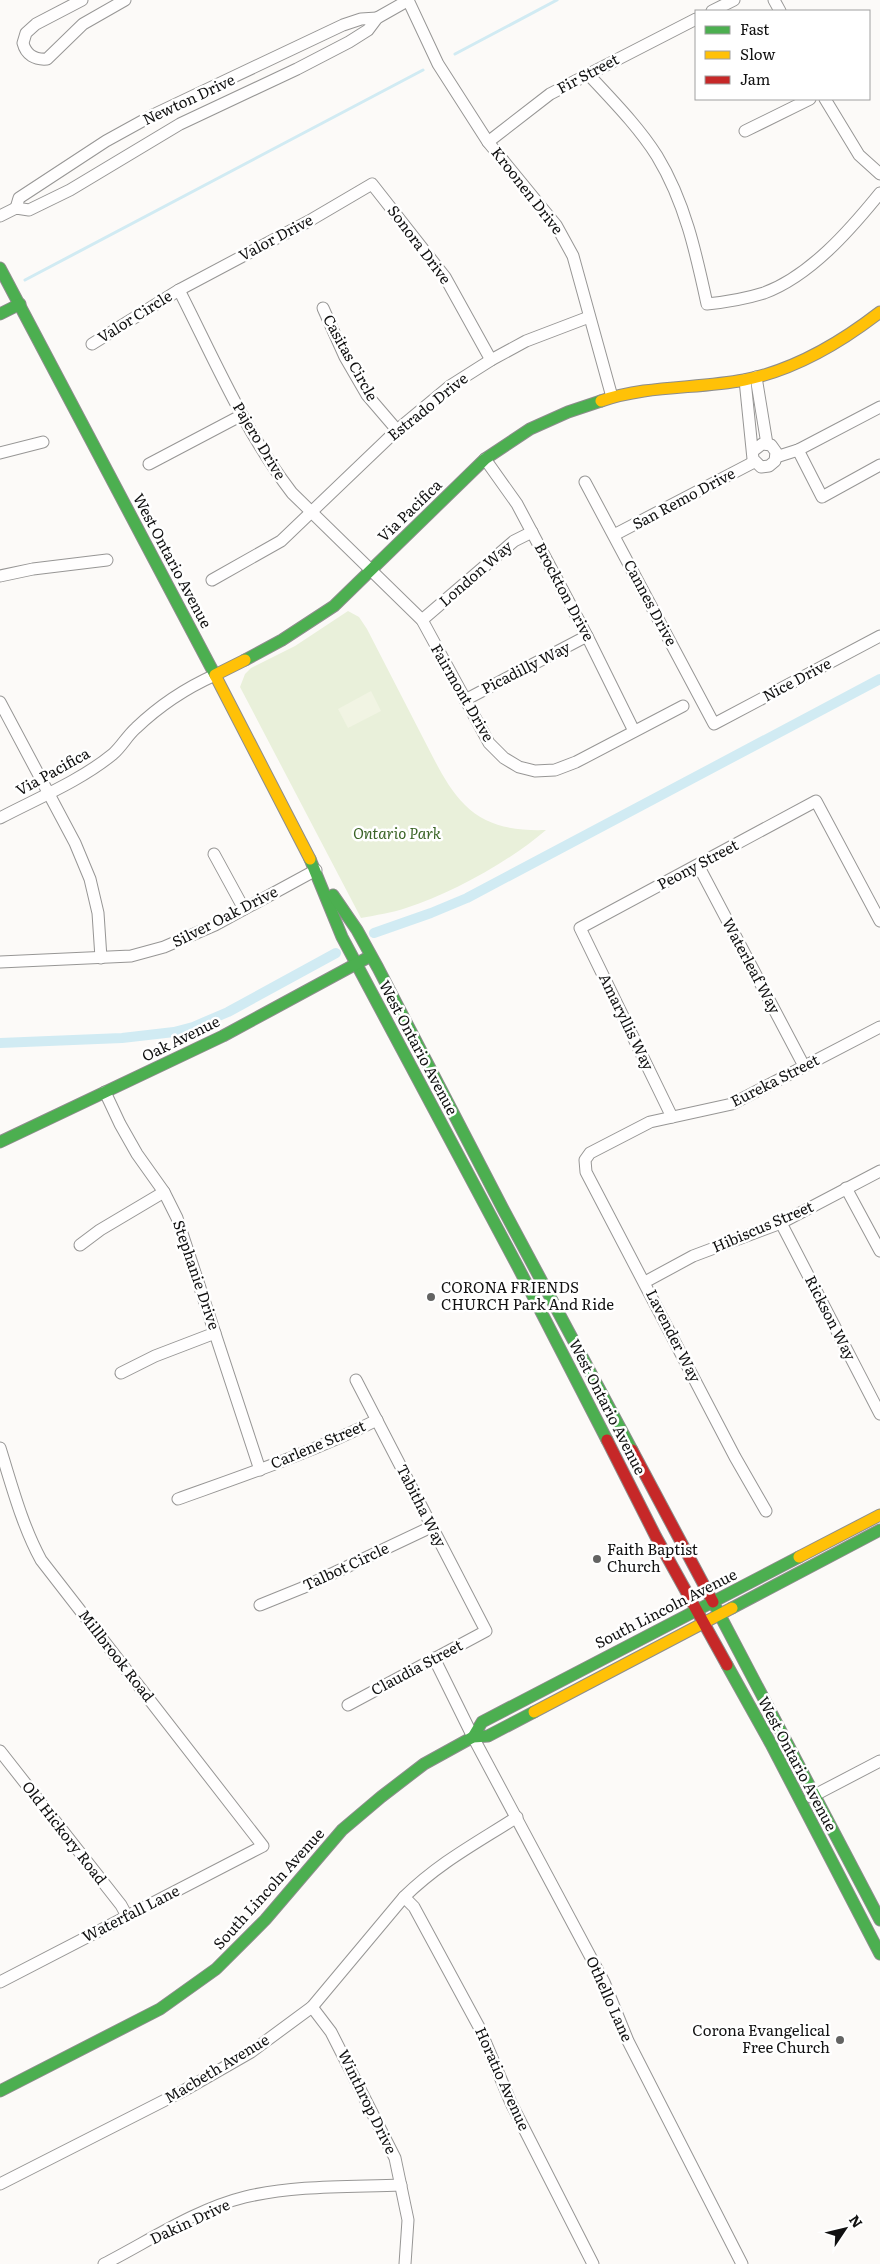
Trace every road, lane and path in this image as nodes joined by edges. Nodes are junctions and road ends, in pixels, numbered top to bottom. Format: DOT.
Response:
graph roads {
  1 [pos="82,0"];
  2 [pos="125,0"];
  3 [pos="407,0"];
  4 [pos="734,0"];
  5 [pos="714,10"];
  6 [pos="377,18"];
  7 [pos="695,20"];
  8 [pos="588,74"];
  9 [pos="808,100"];
  10 [pos="827,100"];
  11 [pos="745,131"];
  12 [pos="488,142"];
  13 [pos="880,174"];
  14 [pos="372,184"];
  15 [pos="880,193"];
  16 [pos="16,208"];
  17 [pos="0,216"];
  18 [pos="0,268"];
  19 [pos="179,290"];
  20 [pos="20,304"];
  21 [pos="323,308"];
  22 [pos="880,312"];
  23 [pos="0,314"];
  24 [pos="589,317"];
  25 [pos="92,344"];
  26 [pos="491,360"];
  27 [pos="751,378"];
  28 [pos="612,396"];
  29 [pos="880,407"];
  30 [pos="242,415"];
  31 [pos="397,430"];
  32 [pos="43,442"];
  33 [pos="766,444"];
  34 [pos="798,450"];
  35 [pos="0,453"];
  36 [pos="754,457"];
  37 [pos="776,457"];
  38 [pos="485,459"];
  39 [pos="150,464"];
  40 [pos="880,465"];
  41 [pos="585,482"];
  42 [pos="313,512"];
  43 [pos="532,532"];
  44 [pos="614,535"];
  45 [pos="108,560"];
  46 [pos="370,571"];
  47 [pos="0,576"];
  48 [pos="212,580"];
  49 [pos="422,620"];
  50 [pos="587,636"];
  51 [pos="880,636"];
  52 [pos="215,675"];
  53 [pos="465,700"];
  54 [pos="0,702"];
  55 [pos="684,706"];
  56 [pos="714,724"];
  57 [pos="634,731"];
  58 [pos="48,793"];
  59 [pos="0,818"];
  60 [pos="214,854"];
  61 [pos="698,865"];
  62 [pos="316,870"];
  63 [pos="244,909"];
  64 [pos="880,921"];
  65 [pos="580,928"];
  66 [pos="371,956"];
  67 [pos="102,958"];
  68 [pos="0,962"];
  69 [pos="356,964"];
  70 [pos="880,1027"];
  71 [pos="804,1066"];
  72 [pos="106,1092"];
  73 [pos="672,1116"];
  74 [pos="0,1142"];
  75 [pos="585,1160"];
  76 [pos="880,1171"];
  77 [pos="846,1188"];
  78 [pos="164,1192"];
  79 [pos="781,1223"];
  80 [pos="80,1245"];
  81 [pos="880,1251"];
  82 [pos="644,1282"];
  83 [pos="215,1333"];
  84 [pos="121,1373"];
  85 [pos="356,1380"];
  86 [pos="880,1414"];
  87 [pos="377,1420"];
  88 [pos="0,1448"];
  89 [pos="260,1470"];
  90 [pos="178,1499"];
  91 [pos="766,1511"];
  92 [pos="880,1515"];
  93 [pos="431,1527"];
  94 [pos="880,1530"];
  95 [pos="712,1602"];
  96 [pos="260,1605"];
  97 [pos="696,1610"];
  98 [pos="719,1615"];
  99 [pos="704,1623"];
  100 [pos="486,1631"];
  101 [pos="434,1658"];
  102 [pos="348,1705"];
  103 [pos="473,1737"];
  104 [pos="0,1751"];
  105 [pos="880,1761"];
  106 [pos="816,1795"];
  107 [pos="801,1803"];
  108 [pos="517,1817"];
  109 [pos="263,1846"];
  110 [pos="404,1897"];
  111 [pos="127,1916"];
  112 [pos="880,1920"];
  113 [pos="880,1954"];
  114 [pos="0,1982"];
  115 [pos="312,2007"];
  116 [pos="0,2092"];
  117 [pos="0,2184"];
  118 [pos="401,2185"];
  119 [pos="104,2264"];
  120 [pos="405,2264"];
  121 [pos="593,2264"];
  122 [pos="742,2264"];
  1 -- 2 [label="street"];
  3 -- 6 [label="street, Newton Drive"];
  3 -- 12 [label="street, Kroonen Drive"];
  4 -- 5 [label="street"];
  6 -- 16 [label="street, Newton Drive"];
  6 -- 16 [label="street, Newton Drive"];
  7 -- 8 [label="street, Fir Street"];
  8 -- 12 [label="street, Fir Street"];
  8 -- 15 [label="street"];
  9 -- 11 [label="street"];
  10 -- 13 [label="street"];
  12 -- 24 [label="street, Kroonen Drive"];
  14 -- 19 [label="street, Valor Drive"];
  14 -- 26 [label="street, Sonora Drive"];
  16 -- 17 [label="street, Newton Drive"];
  18 -- 20 [label="main road, West Ontario Avenue"];
  19 -- 25 [label="street, Valor Circle"];
  19 -- 30 [label="street, Pajero Drive"];
  20 -- 23 [label="main road"];
  20 -- 52 [label="main road, West Ontario Avenue"];
  21 -- 31 [label="street, Casitas Circle"];
  22 -- 27 [label="main road, Via Pacifica"];
  24 -- 26 [label="street, Estrado Drive"];
  24 -- 28 [label="street, Kroonen Drive"];
  26 -- 31 [label="street, Estrado Drive"];
  27 -- 28 [label="main road, Via Pacifica"];
  27 -- 33 [label="street"];
  27 -- 36 [label="street"];
  28 -- 38 [label="main road, Via Pacifica"];
  29 -- 34 [label="street"];
  30 -- 39 [label="street"];
  30 -- 42 [label="street, Pajero Drive"];
  31 -- 42 [label="street, Estrado Drive"];
  32 -- 35 [label="street"];
  33 -- 36 [label="street"];
  33 -- 37 [label="street"];
  34 -- 37 [label="street"];
  34 -- 40 [label="street"];
  36 -- 37 [label="street"];
  36 -- 44 [label="street, San Remo Drive"];
  38 -- 43 [label="street, Brockton Drive"];
  38 -- 46 [label="main road, Via Pacifica"];
  41 -- 44 [label="street, Cannes Drive"];
  42 -- 46 [label="street, Pajero Drive"];
  42 -- 48 [label="street, Estrado Drive"];
  43 -- 49 [label="street, London Way"];
  43 -- 50 [label="street, Brockton Drive"];
  44 -- 56 [label="street, Cannes Drive"];
  45 -- 47 [label="street"];
  46 -- 49 [label="street, Fairmont Drive"];
  46 -- 52 [label="main road, Via Pacifica"];
  49 -- 53 [label="street, Fairmont Drive"];
  50 -- 53 [label="street, Picadilly Way"];
  50 -- 57 [label="street, Brockton Drive"];
  51 -- 56 [label="street, Nice Drive"];
  52 -- 58 [label="street, Via Pacifica"];
  52 -- 62 [label="main road, West Ontario Avenue"];
  53 -- 57 [label="street, Fairmont Drive"];
  54 -- 58 [label="street"];
  55 -- 57 [label="street, Fairmont Drive"];
  58 -- 59 [label="street, Via Pacifica"];
  58 -- 67 [label="street"];
  60 -- 63 [label="street"];
  61 -- 64 [label="street, Peony Street"];
  61 -- 65 [label="street, Peony Street"];
  61 -- 71 [label="street, Waterleaf Way"];
  62 -- 63 [label="street, Silver Oak Drive"];
  62 -- 66 [label="main road, West Ontario Avenue"];
  62 -- 69 [label="main road, West Ontario Avenue"];
  63 -- 67 [label="street, Silver Oak Drive"];
  65 -- 73 [label="street, Amaryllis Way"];
  66 -- 69 [label="main road, Oak Avenue"];
  66 -- 95 [label="main road, West Ontario Avenue"];
  67 -- 68 [label="street, Silver Oak Drive"];
  69 -- 72 [label="main road, Oak Avenue"];
  69 -- 97 [label="main road, West Ontario Avenue"];
  70 -- 71 [label="street, Eureka Street"];
  71 -- 73 [label="street, Eureka Street"];
  72 -- 74 [label="main road, Oak Avenue"];
  72 -- 78 [label="street, Stephanie Drive"];
  73 -- 75 [label="street, Eureka Street"];
  75 -- 82 [label="street, Lavender Way"];
  76 -- 77 [label="street, Hibiscus Street"];
  77 -- 79 [label="street, Hibiscus Street"];
  77 -- 81 [label="street"];
  78 -- 80 [label="street"];
  78 -- 83 [label="street, Stephanie Drive"];
  79 -- 82 [label="street, Hibiscus Street"];
  79 -- 86 [label="street, Rickson Way"];
  82 -- 91 [label="street, Lavender Way"];
  83 -- 84 [label="street"];
  83 -- 89 [label="street, Stephanie Drive"];
  85 -- 87 [label="street, Tabitha Way"];
  87 -- 89 [label="street, Carlene Street"];
  87 -- 93 [label="street, Tabitha Way"];
  88 -- 109 [label="street, Millbrook Road"];
  89 -- 90 [label="street, Carlene Street"];
  92 -- 95 [label="main road, South Lincoln Avenue"];
  93 -- 96 [label="street, Talbot Circle"];
  93 -- 100 [label="street, Tabitha Way"];
  94 -- 98 [label="main road, South Lincoln Avenue"];
  95 -- 97 [label="main road, South Lincoln Avenue"];
  95 -- 98 [label="main road, West Ontario Avenue"];
  97 -- 99 [label="main road, West Ontario Avenue"];
  97 -- 103 [label="main road, South Lincoln Avenue"];
  98 -- 99 [label="main road, South Lincoln Avenue"];
  98 -- 106 [label="main road, West Ontario Avenue"];
  99 -- 103 [label="main road, South Lincoln Avenue"];
  99 -- 107 [label="main road, West Ontario Avenue"];
  100 -- 101 [label="street, Claudia Street"];
  101 -- 102 [label="street, Claudia Street"];
  101 -- 103 [label="street, Othello Lane"];
  103 -- 108 [label="street, Othello Lane"];
  103 -- 116 [label="main road, South Lincoln Avenue"];
  104 -- 111 [label="street, Old Hickory Road"];
  105 -- 106 [label="street"];
  106 -- 107 [label="street"];
  106 -- 112 [label="main road, West Ontario Avenue"];
  107 -- 113 [label="main road, West Ontario Avenue"];
  108 -- 110 [label="street, Macbeth Avenue"];
  108 -- 122 [label="street, Othello Lane"];
  109 -- 111 [label="street, Waterfall Lane"];
  110 -- 115 [label="street, Macbeth Avenue"];
  110 -- 121 [label="street, Horatio Avenue"];
  111 -- 114 [label="street, Waterfall Lane"];
  115 -- 117 [label="street, Macbeth Avenue"];
  115 -- 118 [label="street, Winthrop Drive"];
  118 -- 119 [label="street, Dakin Drive"];
  118 -- 120 [label="street, Winthrop Drive"];
}
